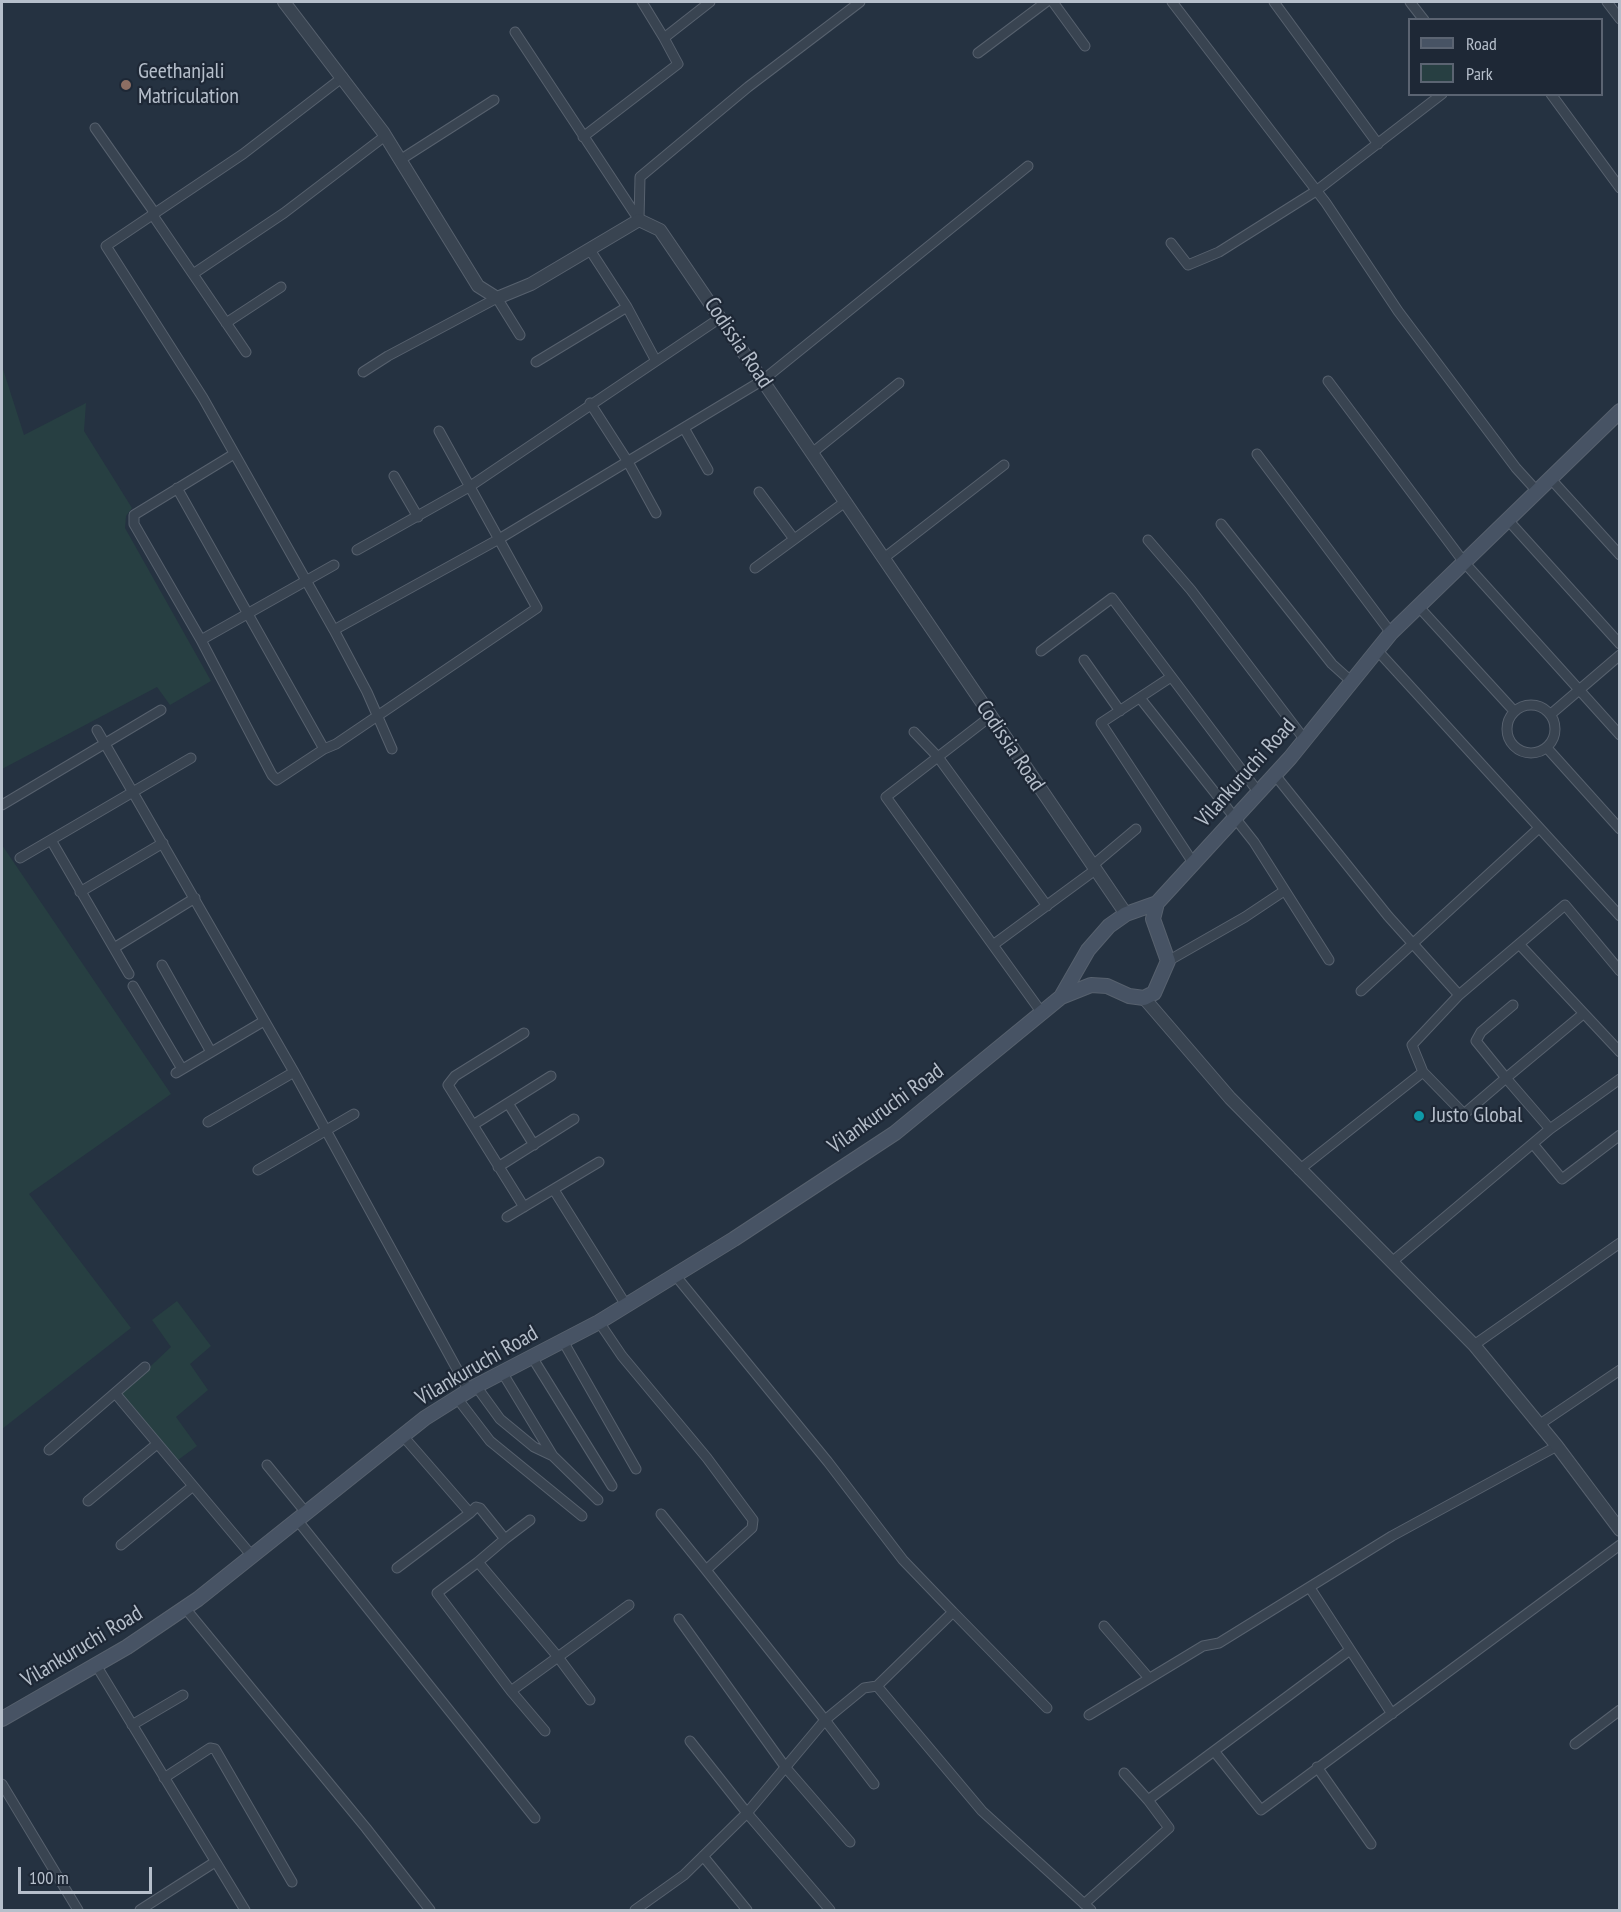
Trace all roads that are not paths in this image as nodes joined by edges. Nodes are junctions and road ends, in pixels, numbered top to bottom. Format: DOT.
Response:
graph roads {
  1 [pos="284,2"];
  2 [pos="642,2"];
  3 [pos="710,2"];
  4 [pos="860,2"];
  5 [pos="1046,2"];
  6 [pos="1053,2"];
  7 [pos="1172,2"];
  8 [pos="1274,2"];
  9 [pos="1410,2"];
  10 [pos="1607,2"];
  11 [pos="1422,18"];
  12 [pos="1620,19"];
  13 [pos="515,32"];
  14 [pos="664,38"];
  15 [pos="1084,46"];
  16 [pos="978,53"];
  17 [pos="343,77"];
  18 [pos="1439,96"];
  19 [pos="1552,96"];
  20 [pos="495,100"];
  21 [pos="95,128"];
  22 [pos="385,136"];
  23 [pos="583,137"];
  24 [pos="1378,144"];
  25 [pos="400,160"];
  26 [pos="1028,166"];
  27 [pos="1620,188"];
  28 [pos="1316,190"];
  29 [pos="153,213"];
  30 [pos="639,220"];
  31 [pos="1171,243"];
  32 [pos="590,250"];
  33 [pos="193,274"];
  34 [pos="281,287"];
  35 [pos="498,298"];
  36 [pos="627,307"];
  37 [pos="720,318"];
  38 [pos="226,323"];
  39 [pos="520,335"];
  40 [pos="246,352"];
  41 [pos="656,361"];
  42 [pos="536,362"];
  43 [pos="363,372"];
  44 [pos="763,380"];
  45 [pos="1328,381"];
  46 [pos="899,383"];
  47 [pos="590,404"];
  48 [pos="1620,411"];
  49 [pos="684,428"];
  50 [pos="439,431"];
  51 [pos="812,453"];
  52 [pos="234,454"];
  53 [pos="1257,454"];
  54 [pos="628,462"];
  55 [pos="1004,465"];
  56 [pos="708,470"];
  57 [pos="394,476"];
  58 [pos="1549,477"];
  59 [pos="469,487"];
  60 [pos="177,488"];
  61 [pos="1536,490"];
  62 [pos="759,492"];
  63 [pos="845,501"];
  64 [pos="656,513"];
  65 [pos="418,517"];
  66 [pos="1507,519"];
  67 [pos="1221,524"];
  68 [pos="499,539"];
  69 [pos="794,539"];
  70 [pos="1148,540"];
  71 [pos="357,550"];
  72 [pos="1620,555"];
  73 [pos="884,558"];
  74 [pos="1463,561"];
  75 [pos="334,565"];
  76 [pos="755,568"];
  77 [pos="306,580"];
  78 [pos="1418,606"];
  79 [pos="247,614"];
  80 [pos="334,630"];
  81 [pos="1390,633"];
  82 [pos="201,640"];
  83 [pos="1620,644"];
  84 [pos="1377,650"];
  85 [pos="1041,651"];
  86 [pos="1620,655"];
  87 [pos="1084,660"];
  88 [pos="1171,676"];
  89 [pos="1352,682"];
  90 [pos="1579,690"];
  91 [pos="1140,698"];
  92 [pos="161,710"];
  93 [pos="1120,711"];
  94 [pos="1514,711"];
  95 [pos="1551,714"];
  96 [pos="991,716"];
  97 [pos="376,717"];
  98 [pos="97,730"];
  99 [pos="914,732"];
  100 [pos="1620,735"];
  101 [pos="1305,740"];
  102 [pos="105,744"];
  103 [pos="1546,748"];
  104 [pos="324,749"];
  105 [pos="392,749"];
  106 [pos="938,757"];
  107 [pos="191,758"];
  108 [pos="1275,775"];
  109 [pos="133,792"];
  110 [pos="1259,793"];
  111 [pos="2,805"];
  112 [pos="1235,816"];
  113 [pos="1539,828"];
  114 [pos="1136,829"];
  115 [pos="1620,829"];
  116 [pos="51,840"];
  117 [pos="163,843"];
  118 [pos="20,858"];
  119 [pos="1194,864"];
  120 [pos="1094,868"];
  121 [pos="1284,891"];
  122 [pos="80,892"];
  123 [pos="195,898"];
  124 [pos="1157,903"];
  125 [pos="1047,906"];
  126 [pos="1126,914"];
  127 [pos="1620,916"];
  128 [pos="1412,944"];
  129 [pos="1519,944"];
  130 [pos="993,945"];
  131 [pos="114,948"];
  132 [pos="1329,960"];
  133 [pos="1168,961"];
  134 [pos="162,965"];
  135 [pos="1620,971"];
  136 [pos="129,974"];
  137 [pos="133,986"];
  138 [pos="1360,991"];
  139 [pos="1459,994"];
  140 [pos="1060,997"];
  141 [pos="1144,998"];
  142 [pos="1513,1005"];
  143 [pos="1042,1013"];
  144 [pos="1583,1014"];
  145 [pos="264,1021"];
  146 [pos="524,1033"];
  147 [pos="211,1052"];
  148 [pos="1620,1052"];
  149 [pos="294,1072"];
  150 [pos="1423,1072"];
  151 [pos="551,1076"];
  152 [pos="1506,1078"];
  153 [pos="1620,1079"];
  154 [pos="508,1103"];
  155 [pos="354,1114"];
  156 [pos="574,1119"];
  157 [pos="208,1122"];
  158 [pos="473,1125"];
  159 [pos="1550,1129"];
  160 [pos="326,1130"];
  161 [pos="1620,1135"];
  162 [pos="534,1144"];
  163 [pos="1533,1144"];
  164 [pos="599,1162"];
  165 [pos="498,1167"];
  166 [pos="258,1170"];
  167 [pos="1299,1170"];
  168 [pos="554,1190"];
  169 [pos="524,1208"];
  170 [pos="507,1217"];
  171 [pos="1620,1243"];
  172 [pos="1393,1261"];
  173 [pos="675,1275"];
  174 [pos="626,1305"];
  175 [pos="599,1322"];
  176 [pos="563,1341"];
  177 [pos="1474,1345"];
  178 [pos="532,1357"];
  179 [pos="145,1366"];
  180 [pos="1620,1370"];
  181 [pos="502,1372"];
  182 [pos="473,1388"];
  183 [pos="115,1393"];
  184 [pos="457,1398"];
  185 [pos="1540,1424"];
  186 [pos="404,1436"];
  187 [pos="157,1444"];
  188 [pos="1557,1446"];
  189 [pos="49,1450"];
  190 [pos="553,1456"];
  191 [pos="267,1465"];
  192 [pos="636,1469"];
  193 [pos="193,1486"];
  194 [pos="612,1486"];
  195 [pos="598,1500"];
  196 [pos="88,1501"];
  197 [pos="470,1512"];
  198 [pos="661,1514"];
  199 [pos="582,1516"];
  200 [pos="302,1517"];
  201 [pos="530,1520"];
  202 [pos="1620,1530"];
  203 [pos="505,1539"];
  204 [pos="121,1545"];
  205 [pos="1620,1545"];
  206 [pos="252,1556"];
  207 [pos="478,1562"];
  208 [pos="397,1568"];
  209 [pos="706,1570"];
  210 [pos="1310,1588"];
  211 [pos="629,1605"];
  212 [pos="185,1608"];
  213 [pos="953,1612"];
  214 [pos="678,1618"];
  215 [pos="1104,1626"];
  216 [pos="1350,1650"];
  217 [pos="558,1657"];
  218 [pos="96,1665"];
  219 [pos="1148,1677"];
  220 [pos="877,1686"];
  221 [pos="511,1691"];
  222 [pos="183,1695"];
  223 [pos="590,1700"];
  224 [pos="1047,1708"];
  225 [pos="1620,1710"];
  226 [pos="1392,1714"];
  227 [pos="1089,1715"];
  228 [pos="2,1719"];
  229 [pos="825,1720"];
  230 [pos="132,1725"];
  231 [pos="545,1731"];
  232 [pos="690,1741"];
  233 [pos="1575,1744"];
  234 [pos="1214,1751"];
  235 [pos="1317,1767"];
  236 [pos="786,1768"];
  237 [pos="1124,1773"];
  238 [pos="164,1778"];
  239 [pos="2,1784"];
  240 [pos="874,1784"];
  241 [pos="1148,1800"];
  242 [pos="747,1813"];
  243 [pos="535,1818"];
  244 [pos="850,1842"];
  245 [pos="1371,1844"];
  246 [pos="703,1856"];
  247 [pos="215,1862"];
  248 [pos="292,1882"];
  249 [pos="1087,1907"];
  250 [pos="78,1911"];
  251 [pos="140,1911"];
  252 [pos="245,1911"];
  253 [pos="430,1911"];
  254 [pos="635,1911"];
  255 [pos="747,1911"];
  256 [pos="830,1911"];
  1 -- 17 [label="street"];
  2 -- 14 [label="street"];
  3 -- 14 [label="street"];
  4 -- 30 [label="street"];
  5 -- 16 [label="street"];
  6 -- 15 [label="street"];
  7 -- 28 [label="street"];
  8 -- 24 [label="street"];
  9 -- 11 [label="street"];
  10 -- 12 [label="street"];
  13 -- 23 [label="street"];
  14 -- 23 [label="street"];
  17 -- 22 [label="street"];
  17 -- 29 [label="street"];
  18 -- 24 [label="street"];
  19 -- 27 [label="street"];
  20 -- 25 [label="street"];
  21 -- 29 [label="street"];
  22 -- 25 [label="street"];
  22 -- 33 [label="street"];
  23 -- 30 [label="street"];
  24 -- 28 [label="street"];
  25 -- 35 [label="street"];
  26 -- 44 [label="street"];
  28 -- 31 [label="street"];
  28 -- 61 [label="street"];
  29 -- 33 [label="street"];
  29 -- 52 [label="street"];
  30 -- 32 [label="street"];
  30 -- 37 [label="street, Codissia Road"];
  32 -- 35 [label="street"];
  32 -- 36 [label="street"];
  33 -- 38 [label="street"];
  34 -- 38 [label="street"];
  35 -- 39 [label="street"];
  35 -- 43 [label="street"];
  36 -- 41 [label="street"];
  36 -- 42 [label="street"];
  37 -- 41 [label="street"];
  37 -- 44 [label="street, Codissia Road"];
  38 -- 40 [label="street"];
  41 -- 47 [label="street"];
  44 -- 49 [label="street"];
  44 -- 51 [label="street, Codissia Road"];
  45 -- 74 [label="street"];
  46 -- 51 [label="street"];
  47 -- 54 [label="street"];
  47 -- 59 [label="street"];
  48 -- 58 [label="main road, Vilankuruchi Road"];
  49 -- 54 [label="street"];
  49 -- 56 [label="street"];
  50 -- 59 [label="street"];
  51 -- 63 [label="street, Codissia Road"];
  52 -- 60 [label="street"];
  52 -- 77 [label="street"];
  53 -- 81 [label="street"];
  54 -- 64 [label="street"];
  54 -- 68 [label="street"];
  55 -- 73 [label="street"];
  57 -- 65 [label="street"];
  58 -- 61 [label="main road, Vilankuruchi Road"];
  58 -- 72 [label="street"];
  59 -- 65 [label="street"];
  59 -- 68 [label="street"];
  60 -- 79 [label="street"];
  60 -- 82 [label="street"];
  61 -- 66 [label="main road, Vilankuruchi Road"];
  62 -- 69 [label="street"];
  63 -- 69 [label="street"];
  63 -- 73 [label="street, Codissia Road"];
  65 -- 71 [label="street"];
  66 -- 74 [label="main road, Vilankuruchi Road"];
  66 -- 83 [label="street"];
  67 -- 89 [label="street"];
  68 -- 80 [label="street"];
  68 -- 97 [label="street"];
  69 -- 76 [label="street"];
  70 -- 101 [label="street"];
  73 -- 96 [label="street, Codissia Road"];
  74 -- 78 [label="main road, Vilankuruchi Road"];
  74 -- 90 [label="street"];
  75 -- 77 [label="street"];
  77 -- 79 [label="street"];
  77 -- 80 [label="street"];
  78 -- 81 [label="main road, Vilankuruchi Road"];
  78 -- 94 [label="street"];
  79 -- 82 [label="street"];
  79 -- 104 [label="street"];
  80 -- 97 [label="street"];
  81 -- 84 [label="main road, Vilankuruchi Road"];
  82 -- 104 [label="street"];
  84 -- 89 [label="main road, Vilankuruchi Road"];
  84 -- 113 [label="street"];
  85 -- 88 [label="street"];
  86 -- 90 [label="street"];
  87 -- 93 [label="street"];
  88 -- 91 [label="street"];
  88 -- 110 [label="street"];
  89 -- 101 [label="main road, Vilankuruchi Road"];
  90 -- 95 [label="street"];
  90 -- 100 [label="street"];
  91 -- 93 [label="street"];
  91 -- 112 [label="street"];
  92 -- 102 [label="street"];
  93 -- 119 [label="street"];
  94 -- 95 [label="street"];
  94 -- 103 [label="street"];
  95 -- 103 [label="street"];
  96 -- 106 [label="street"];
  96 -- 120 [label="street, Codissia Road"];
  97 -- 104 [label="street"];
  97 -- 105 [label="street"];
  98 -- 102 [label="street"];
  99 -- 106 [label="street"];
  101 -- 108 [label="main road, Vilankuruchi Road"];
  102 -- 109 [label="street"];
  102 -- 111 [label="street"];
  103 -- 115 [label="street"];
  106 -- 125 [label="street"];
  106 -- 130 [label="street"];
  107 -- 109 [label="street"];
  108 -- 110 [label="main road, Vilankuruchi Road"];
  108 -- 128 [label="street"];
  109 -- 116 [label="street"];
  109 -- 117 [label="street"];
  110 -- 112 [label="main road, Vilankuruchi Road"];
  112 -- 119 [label="main road, Vilankuruchi Road"];
  112 -- 121 [label="street"];
  113 -- 127 [label="street"];
  113 -- 128 [label="street"];
  114 -- 120 [label="street"];
  116 -- 118 [label="street"];
  116 -- 122 [label="street"];
  117 -- 122 [label="street"];
  117 -- 123 [label="street"];
  119 -- 124 [label="main road, Vilankuruchi Road"];
  120 -- 125 [label="street"];
  120 -- 126 [label="street, Codissia Road"];
  121 -- 132 [label="street"];
  121 -- 133 [label="street"];
  122 -- 131 [label="street"];
  123 -- 131 [label="street"];
  123 -- 145 [label="street"];
  124 -- 126 [label="main road"];
  124 -- 133 [label="main road"];
  125 -- 130 [label="street"];
  126 -- 140 [label="main road"];
  128 -- 138 [label="street"];
  128 -- 139 [label="street"];
  129 -- 135 [label="street"];
  129 -- 139 [label="street"];
  129 -- 144 [label="street"];
  130 -- 143 [label="street"];
  131 -- 136 [label="street"];
  133 -- 141 [label="main road"];
  134 -- 147 [label="street"];
  137 -- 147 [label="street"];
  139 -- 150 [label="street"];
  140 -- 141 [label="main road, Vilankuruchi Road"];
  140 -- 143 [label="main road, Vilankuruchi Road"];
  141 -- 167 [label="street"];
  142 -- 152 [label="street"];
  143 -- 173 [label="main road, Vilankuruchi Road"];
  144 -- 148 [label="street"];
  144 -- 152 [label="street"];
  145 -- 147 [label="street"];
  145 -- 149 [label="street"];
  146 -- 158 [label="street"];
  149 -- 157 [label="street"];
  149 -- 160 [label="street"];
  150 -- 152 [label="street"];
  150 -- 167 [label="street"];
  151 -- 154 [label="street"];
  152 -- 159 [label="street"];
  153 -- 159 [label="street"];
  154 -- 158 [label="street"];
  154 -- 162 [label="street"];
  155 -- 160 [label="street"];
  156 -- 162 [label="street"];
  158 -- 165 [label="street"];
  159 -- 163 [label="street"];
  160 -- 166 [label="street"];
  160 -- 182 [label="street"];
  161 -- 163 [label="street"];
  162 -- 165 [label="street"];
  163 -- 172 [label="street"];
  164 -- 168 [label="street"];
  165 -- 169 [label="street"];
  167 -- 172 [label="street"];
  168 -- 169 [label="street"];
  168 -- 174 [label="street"];
  169 -- 170 [label="street"];
  171 -- 177 [label="street"];
  172 -- 177 [label="street"];
  173 -- 174 [label="main road, Vilankuruchi Road"];
  173 -- 213 [label="street"];
  174 -- 175 [label="main road, Vilankuruchi Road"];
  175 -- 176 [label="main road, Vilankuruchi Road"];
  175 -- 209 [label="street"];
  176 -- 178 [label="main road, Vilankuruchi Road"];
  176 -- 192 [label="street"];
  177 -- 185 [label="street"];
  178 -- 181 [label="main road, Vilankuruchi Road"];
  178 -- 194 [label="street"];
  179 -- 183 [label="street"];
  180 -- 185 [label="street"];
  181 -- 182 [label="main road, Vilankuruchi Road"];
  181 -- 190 [label="street"];
  182 -- 184 [label="main road, Vilankuruchi Road"];
  182 -- 190 [label="street"];
  183 -- 187 [label="street"];
  183 -- 189 [label="street"];
  184 -- 186 [label="main road, Vilankuruchi Road"];
  184 -- 199 [label="street"];
  185 -- 188 [label="street"];
  186 -- 197 [label="street"];
  186 -- 200 [label="main road, Vilankuruchi Road"];
  187 -- 193 [label="street"];
  187 -- 196 [label="street"];
  188 -- 202 [label="street"];
  188 -- 210 [label="street"];
  190 -- 195 [label="street"];
  191 -- 200 [label="street"];
  193 -- 204 [label="street"];
  193 -- 206 [label="street"];
  197 -- 203 [label="street"];
  197 -- 208 [label="street"];
  198 -- 209 [label="street"];
  200 -- 206 [label="main road, Vilankuruchi Road"];
  200 -- 243 [label="street"];
  201 -- 203 [label="street"];
  203 -- 207 [label="street"];
  205 -- 226 [label="street"];
  206 -- 212 [label="main road, Vilankuruchi Road"];
  207 -- 217 [label="street"];
  207 -- 221 [label="street"];
  209 -- 229 [label="street"];
  210 -- 216 [label="street"];
  210 -- 219 [label="street"];
  211 -- 217 [label="street"];
  212 -- 218 [label="main road, Vilankuruchi Road"];
  212 -- 253 [label="street"];
  213 -- 220 [label="street"];
  213 -- 224 [label="street"];
  214 -- 236 [label="street"];
  215 -- 219 [label="street"];
  216 -- 226 [label="street"];
  216 -- 234 [label="street"];
  217 -- 221 [label="street"];
  217 -- 223 [label="street"];
  218 -- 228 [label="main road, Vilankuruchi Road"];
  218 -- 230 [label="street"];
  219 -- 227 [label="street"];
  220 -- 229 [label="street"];
  220 -- 249 [label="street"];
  221 -- 231 [label="street"];
  222 -- 230 [label="street"];
  225 -- 233 [label="street"];
  226 -- 235 [label="street"];
  229 -- 236 [label="street"];
  229 -- 240 [label="street"];
  230 -- 238 [label="street"];
  232 -- 242 [label="street"];
  234 -- 235 [label="street"];
  234 -- 241 [label="street"];
  235 -- 245 [label="street"];
  236 -- 242 [label="street"];
  236 -- 244 [label="street"];
  237 -- 241 [label="street"];
  238 -- 247 [label="street"];
  238 -- 248 [label="street"];
  239 -- 250 [label="street"];
  241 -- 249 [label="street"];
  242 -- 246 [label="street"];
  242 -- 256 [label="street"];
  246 -- 254 [label="street"];
  246 -- 255 [label="street"];
  247 -- 251 [label="street"];
  247 -- 252 [label="street"];
}
